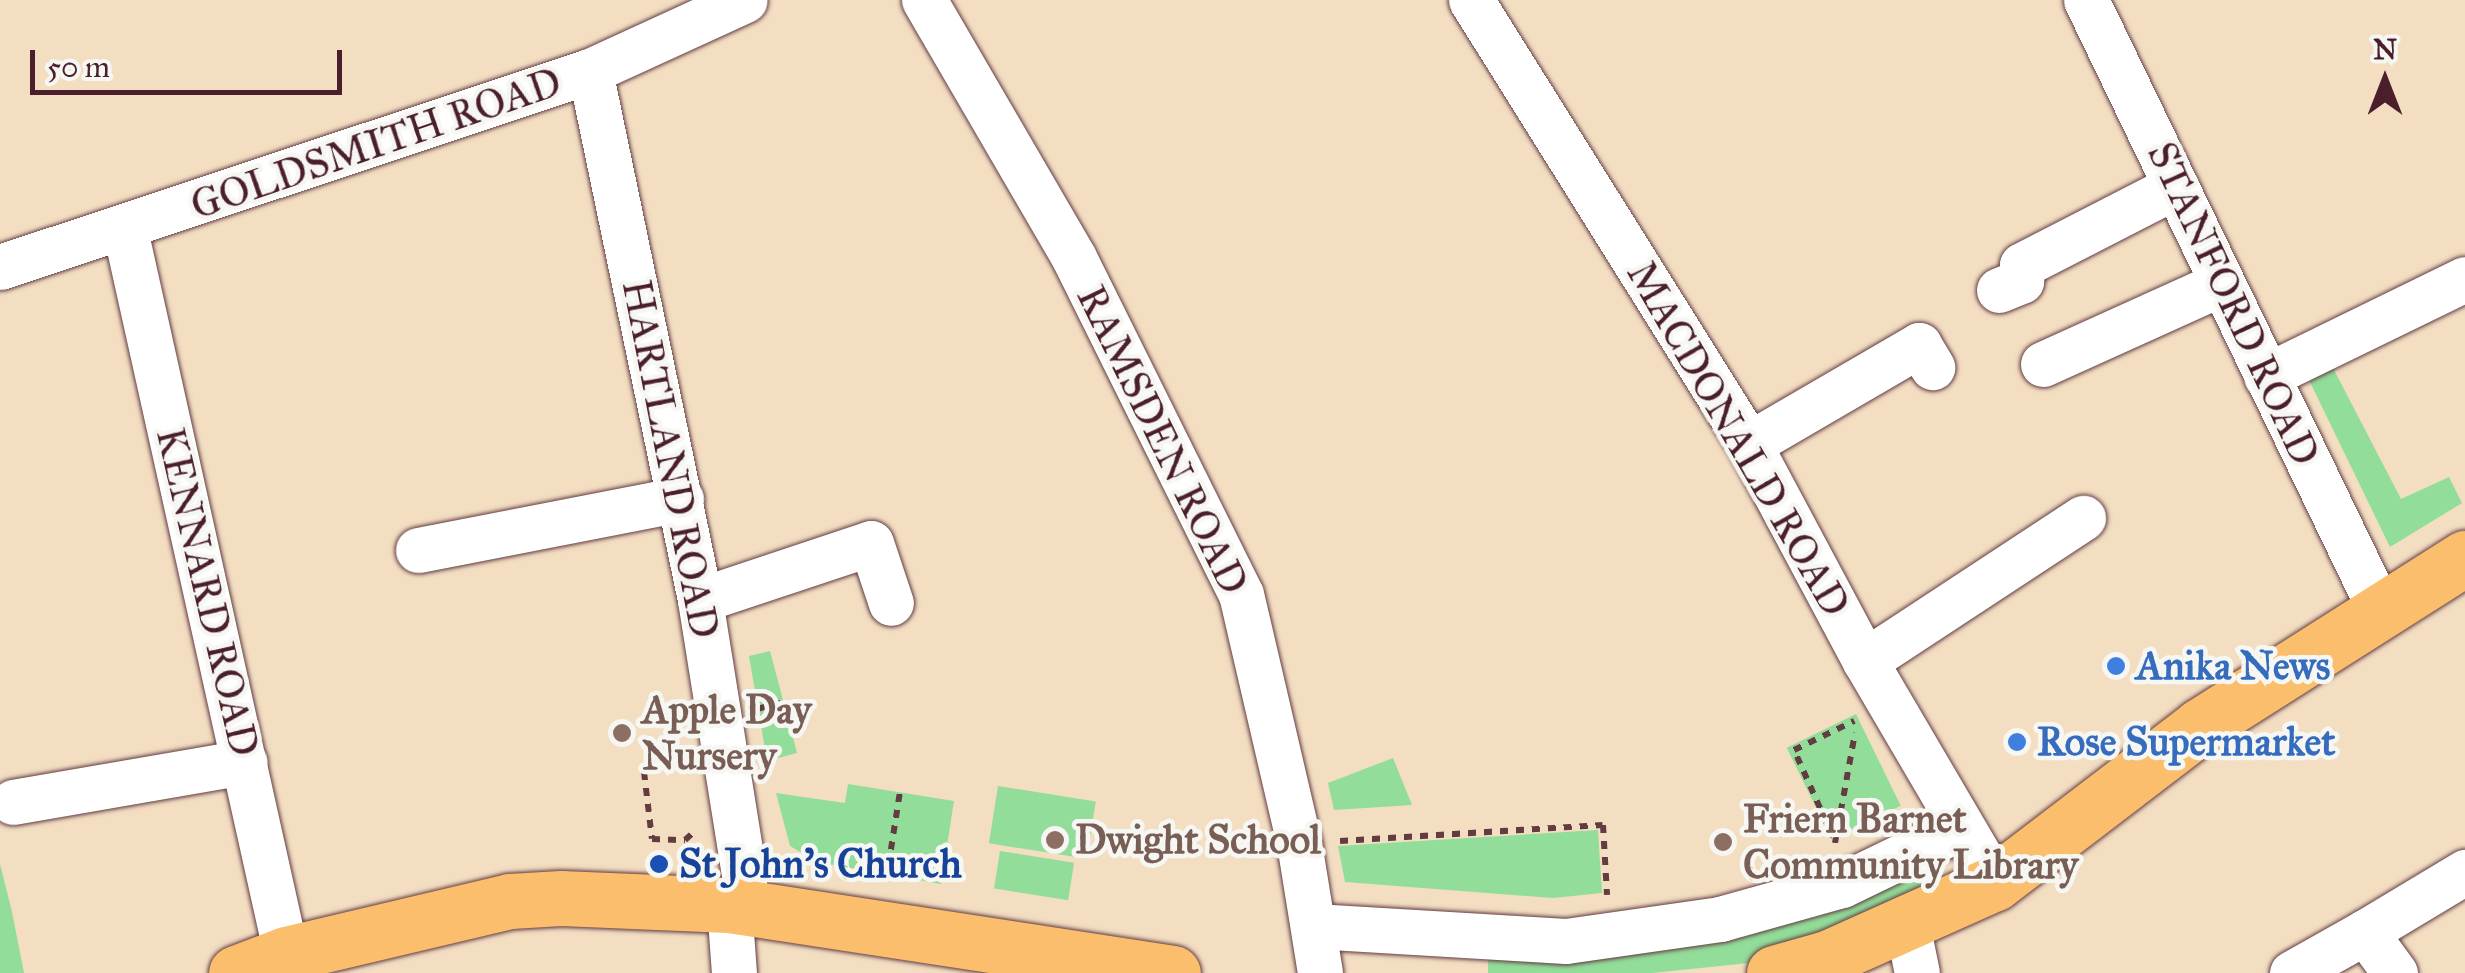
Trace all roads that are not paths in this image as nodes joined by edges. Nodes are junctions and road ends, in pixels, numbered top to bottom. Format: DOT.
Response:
graph roads {
  1 [pos="745,0"];
  2 [pos="924,0"];
  3 [pos="1471,0"];
  4 [pos="2086,0"];
  5 [pos="590,72"];
  6 [pos="2176,186"];
  7 [pos="124,230"];
  8 [pos="0,267"];
  9 [pos="2465,279"];
  10 [pos="2222,283"];
  11 [pos="1998,290"];
  12 [pos="2043,364"];
  13 [pos="1932,367"];
  14 [pos="2266,376"];
  15 [pos="1749,444"];
  16 [pos="682,499"];
  17 [pos="2083,518"];
  18 [pos="418,550"];
  19 [pos="2464,562"];
  20 [pos="700,600"];
  21 [pos="891,604"];
  22 [pos="2379,608"];
  23 [pos="1865,661"];
  24 [pos="245,762"];
  25 [pos="14,802"];
  26 [pos="1960,828"];
  27 [pos="2465,872"];
  28 [pos="1995,883"];
  29 [pos="736,906"];
  30 [pos="1314,926"];
  31 [pos="2366,932"];
  32 [pos="1912,948"];
  33 [pos="286,954"];
  34 [pos="1093,967"];
  35 [pos="2301,967"];
  36 [pos="236,973"];
  37 [pos="734,973"];
  38 [pos="1173,973"];
  39 [pos="1320,973"];
  40 [pos="1774,973"];
  41 [pos="2395,973"];
  1 -- 5 [label="street, GOLDSMITH ROAD"];
  2 -- 30 [label="street, RAMSDEN ROAD"];
  3 -- 15 [label="street, MACDONALD ROAD"];
  4 -- 6 [label="street, STANFORD ROAD"];
  5 -- 7 [label="street, GOLDSMITH ROAD"];
  5 -- 16 [label="street, HARTLAND ROAD"];
  6 -- 10 [label="street, STANFORD ROAD"];
  6 -- 11 [label="street"];
  7 -- 8 [label="street, GOLDSMITH ROAD"];
  7 -- 24 [label="street, KENNARD ROAD"];
  9 -- 14 [label="street"];
  10 -- 12 [label="street"];
  10 -- 14 [label="street, STANFORD ROAD"];
  13 -- 15 [label="street"];
  14 -- 22 [label="street, STANFORD ROAD"];
  15 -- 23 [label="street, MACDONALD ROAD"];
  16 -- 18 [label="street"];
  16 -- 20 [label="street, HARTLAND ROAD"];
  17 -- 23 [label="street"];
  19 -- 22 [label="main road"];
  20 -- 21 [label="street"];
  20 -- 29 [label="street, HARTLAND ROAD"];
  22 -- 28 [label="main road"];
  23 -- 26 [label="street, MACDONALD ROAD"];
  24 -- 25 [label="street"];
  24 -- 33 [label="street, KENNARD ROAD"];
  26 -- 28 [label="street, MACDONALD ROAD"];
  26 -- 30 [label="street"];
  27 -- 31 [label="street"];
  28 -- 32 [label="main road"];
  29 -- 33 [label="main road"];
  29 -- 34 [label="main road"];
  29 -- 37 [label="street, HARTLAND ROAD"];
  30 -- 39 [label="street, RAMSDEN ROAD"];
  31 -- 35 [label="street"];
  31 -- 41 [label="street"];
  32 -- 40 [label="main road"];
  33 -- 36 [label="main road"];
  34 -- 38 [label="main road"];
}
